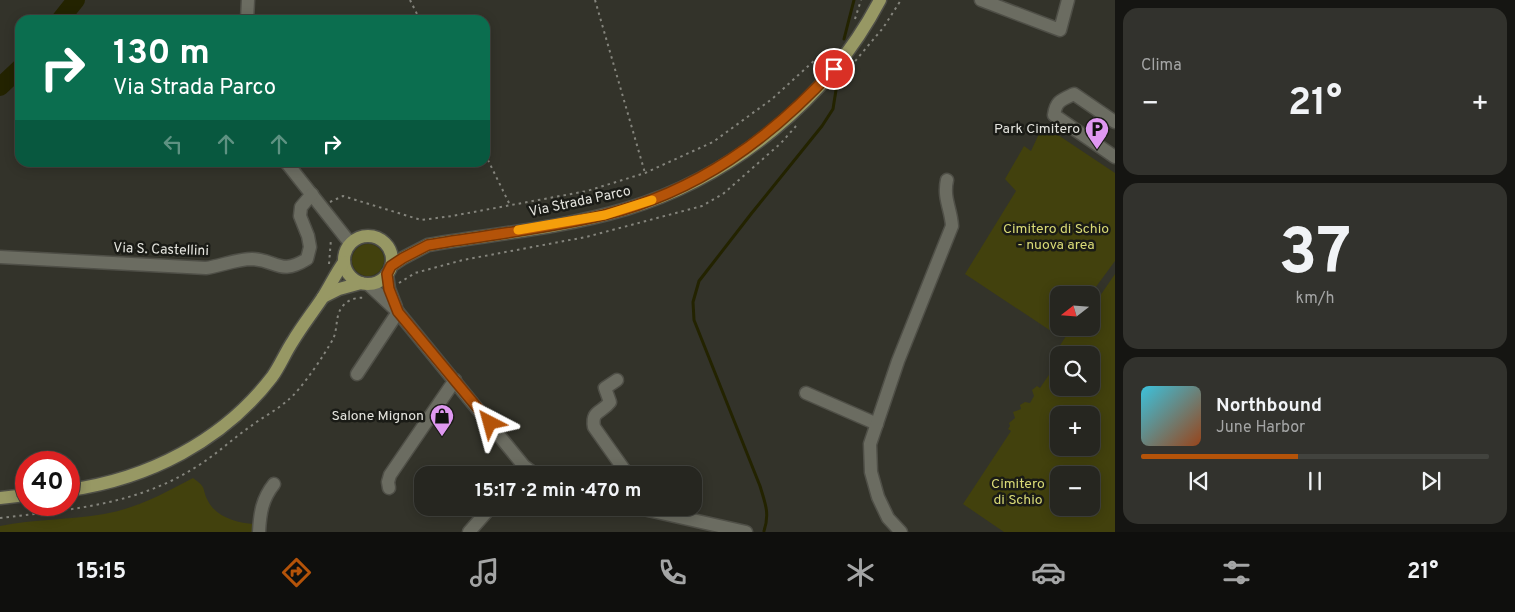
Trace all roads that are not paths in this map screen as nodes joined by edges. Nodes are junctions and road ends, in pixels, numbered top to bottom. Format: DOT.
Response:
graph roads {
  1 [pos="248,0"];
  2 [pos="880,0"];
  3 [pos="981,0"];
  4 [pos="1068,0"];
  5 [pos="248,15"];
  6 [pos="1115,122"];
  7 [pos="1115,157"];
  8 [pos="290,167"];
  9 [pos="947,180"];
  10 [pos="312,194"];
  11 [pos="350,243"];
  12 [pos="0,257"];
  13 [pos="344,262"];
  14 [pos="389,270"];
  15 [pos="364,283"];
  16 [pos="384,292"];
  17 [pos="323,297"];
  18 [pos="398,312"];
  19 [pos="357,374"];
  20 [pos="455,380"];
  21 [pos="617,380"];
  22 [pos="806,394"];
  23 [pos="876,424"];
  24 [pos="517,466"];
  25 [pos="622,466"];
  26 [pos="274,484"];
  27 [pos="80,488"];
  28 [pos="390,488"];
  29 [pos="15,496"];
  30 [pos="0,498"];
  31 [pos="483,516"];
  32 [pos="681,516"];
  33 [pos="259,532"];
  34 [pos="469,532"];
  35 [pos="746,532"];
  36 [pos="901,532"];
  1 -- 5 [label="street"];
  2 -- 14 [label="main road, Via Strada Parco"];
  3 -- 4 [label="street"];
  6 -- 7 [label="street"];
  8 -- 10 [label="street"];
  9 -- 23 [label="street"];
  10 -- 11 [label="street"];
  10 -- 12 [label="street, Via S. Castellini"];
  11 -- 13 [label="main road"];
  11 -- 14 [label="main road"];
  13 -- 15 [label="main road"];
  13 -- 17 [label="main road"];
  14 -- 15 [label="main road"];
  14 -- 16 [label="street"];
  15 -- 16 [label="street"];
  15 -- 17 [label="main road"];
  16 -- 18 [label="street"];
  17 -- 27 [label="main road"];
  18 -- 19 [label="street"];
  18 -- 20 [label="street"];
  20 -- 24 [label="street"];
  20 -- 28 [label="street"];
  21 -- 25 [label="street"];
  22 -- 23 [label="street"];
  23 -- 36 [label="street"];
  26 -- 33 [label="street"];
  29 -- 30 [label="main road"];
  31 -- 34 [label="street"];
  32 -- 35 [label="street"];
}
